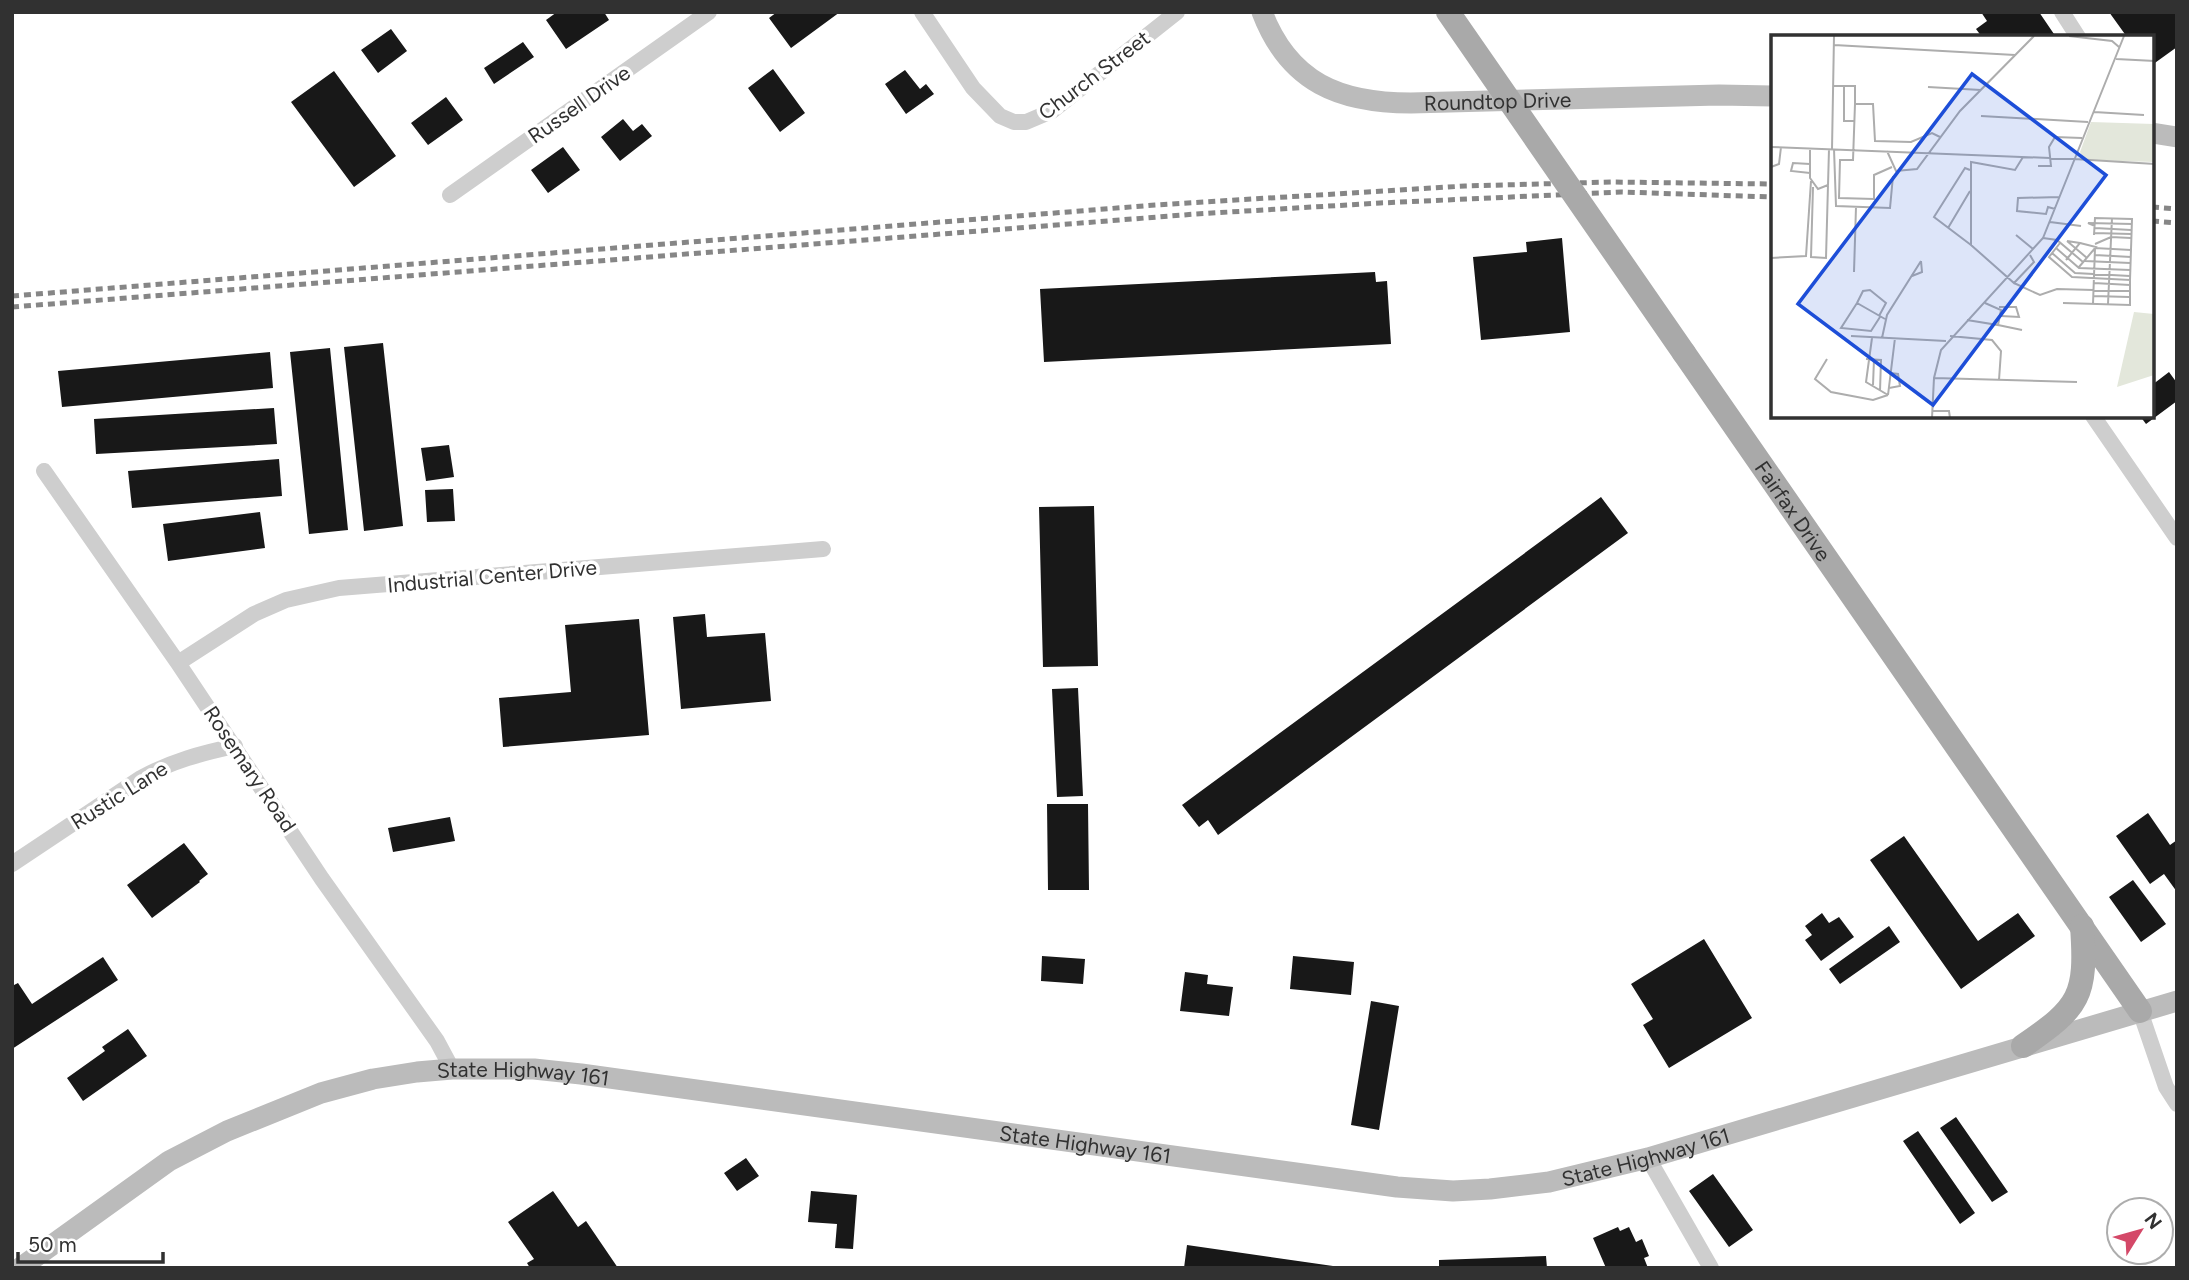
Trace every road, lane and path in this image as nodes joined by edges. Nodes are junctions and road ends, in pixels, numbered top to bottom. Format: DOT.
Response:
graph roads {
  1 [pos="709,12"];
  2 [pos="922,12"];
  3 [pos="1177,12"];
  4 [pos="1262,12"];
  5 [pos="1448,12"];
  6 [pos="2062,12"];
  7 [pos="2077,35"];
  8 [pos="1771,96"];
  9 [pos="2154,133"];
  10 [pos="2177,136"];
  11 [pos="450,195"];
  12 [pos="2094,418"];
  13 [pos="44,471"];
  14 [pos="2177,538"];
  15 [pos="823,549"];
  16 [pos="178,663"];
  17 [pos="235,746"];
  18 [pos="12,864"];
  19 [pos="2082,926"];
  20 [pos="2177,1001"];
  21 [pos="2140,1011"];
  22 [pos="2024,1046"];
  23 [pos="452,1069"];
  24 [pos="2177,1104"];
  25 [pos="1648,1158"];
  26 [pos="20,1268"];
  27 [pos="1711,1268"];
  1 -- 11 [label="street, Russell Drive"];
  2 -- 3 [label="street, Church Street"];
  4 -- 8 [label="main road, Roundtop Drive"];
  5 -- 19 [label="main road, Fairfax Drive, bridge"];
  6 -- 7 [label="street"];
  9 -- 10 [label="main road"];
  12 -- 14 [label="street"];
  13 -- 16 [label="street, Rosemary Road"];
  15 -- 16 [label="street, Industrial Center Drive"];
  16 -- 17 [label="street, Rosemary Road"];
  17 -- 18 [label="street, Rustic Lane"];
  17 -- 23 [label="street, Rosemary Road"];
  19 -- 21 [label="main road, Fairfax Drive"];
  19 -- 22 [label="main road"];
  20 -- 21 [label="main road, State Highway 161"];
  21 -- 22 [label="main road, State Highway 161"];
  21 -- 24 [label="street"];
  22 -- 25 [label="main road, State Highway 161"];
  23 -- 25 [label="main road, State Highway 161"];
  23 -- 26 [label="main road, State Highway 161"];
  25 -- 27 [label="street"];
}
